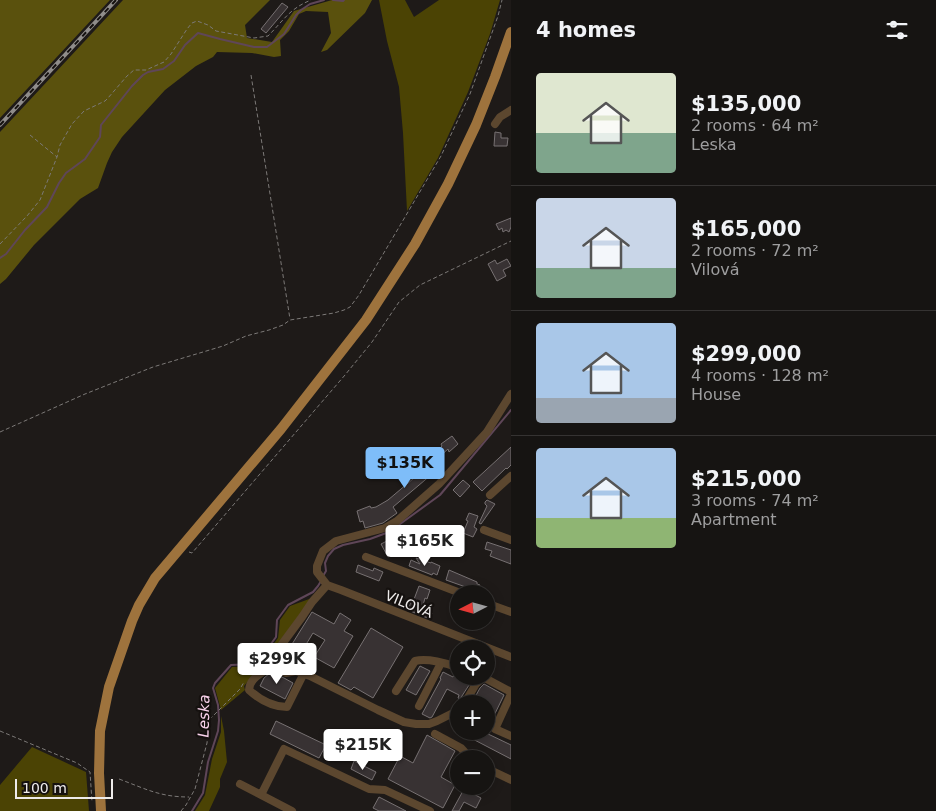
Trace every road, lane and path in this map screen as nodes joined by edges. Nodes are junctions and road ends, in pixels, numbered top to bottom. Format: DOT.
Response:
graph roads {
  1 [pos="311,0"];
  2 [pos="502,0"];
  3 [pos="511,32"];
  4 [pos="251,75"];
  5 [pos="511,110"];
  6 [pos="495,124"];
  7 [pos="30,135"];
  8 [pos="57,157"];
  9 [pos="511,241"];
  10 [pos="0,244"];
  11 [pos="290,320"];
  12 [pos="511,394"];
  13 [pos="0,432"];
  14 [pos="511,476"];
  15 [pos="490,495"];
  16 [pos="484,530"];
  17 [pos="511,540"];
  18 [pos="181,546"];
  19 [pos="366,557"];
  20 [pos="326,584"];
  21 [pos="450,589"];
  22 [pos="495,606"];
  23 [pos="511,612"];
  24 [pos="282,644"];
  25 [pos="511,658"];
  26 [pos="441,662"];
  27 [pos="450,665"];
  28 [pos="253,671"];
  29 [pos="304,673"];
  30 [pos="248,677"];
  31 [pos="495,684"];
  32 [pos="396,691"];
  33 [pos="511,693"];
  34 [pos="419,706"];
  35 [pos="450,715"];
  36 [pos="0,731"];
  37 [pos="435,734"];
  38 [pos="511,736"];
  39 [pos="463,750"];
  40 [pos="495,772"];
  41 [pos="119,779"];
  42 [pos="511,780"];
  43 [pos="240,784"];
  44 [pos="261,795"];
  45 [pos="190,797"];
  46 [pos="96,808"];
  47 [pos="181,811"];
  48 [pos="292,811"];
  49 [pos="430,811"];
  1 -- 8 [label="path"];
  2 -- 11 [label="path"];
  3 -- 18 [label="main road"];
  4 -- 11 [label="path"];
  5 -- 6 [label="street"];
  7 -- 8 [label="path"];
  8 -- 10 [label="path"];
  9 -- 18 [label="path"];
  11 -- 13 [label="path"];
  12 -- 20 [label="street"];
  14 -- 15 [label="street"];
  16 -- 17 [label="street"];
  18 -- 46 [label="main road"];
  19 -- 21 [label="street, VILOVÁ"];
  20 -- 24 [label="street"];
  20 -- 25 [label="street, VILOVÁ"];
  22 -- 23 [label="street"];
  24 -- 28 [label="path"];
  26 -- 27 [label="street"];
  26 -- 32 [label="street"];
  26 -- 34 [label="street"];
  29 -- 29 [label="street"];
  29 -- 35 [label="street"];
  30 -- 45 [label="path"];
  31 -- 33 [label="street"];
  33 -- 38 [label="street"];
  36 -- 46 [label="path"];
  37 -- 39 [label="street"];
  40 -- 42 [label="street"];
  41 -- 45 [label="path"];
  43 -- 44 [label="street"];
  44 -- 48 [label="street"];
  44 -- 49 [label="street"];
  45 -- 47 [label="path"];
}
